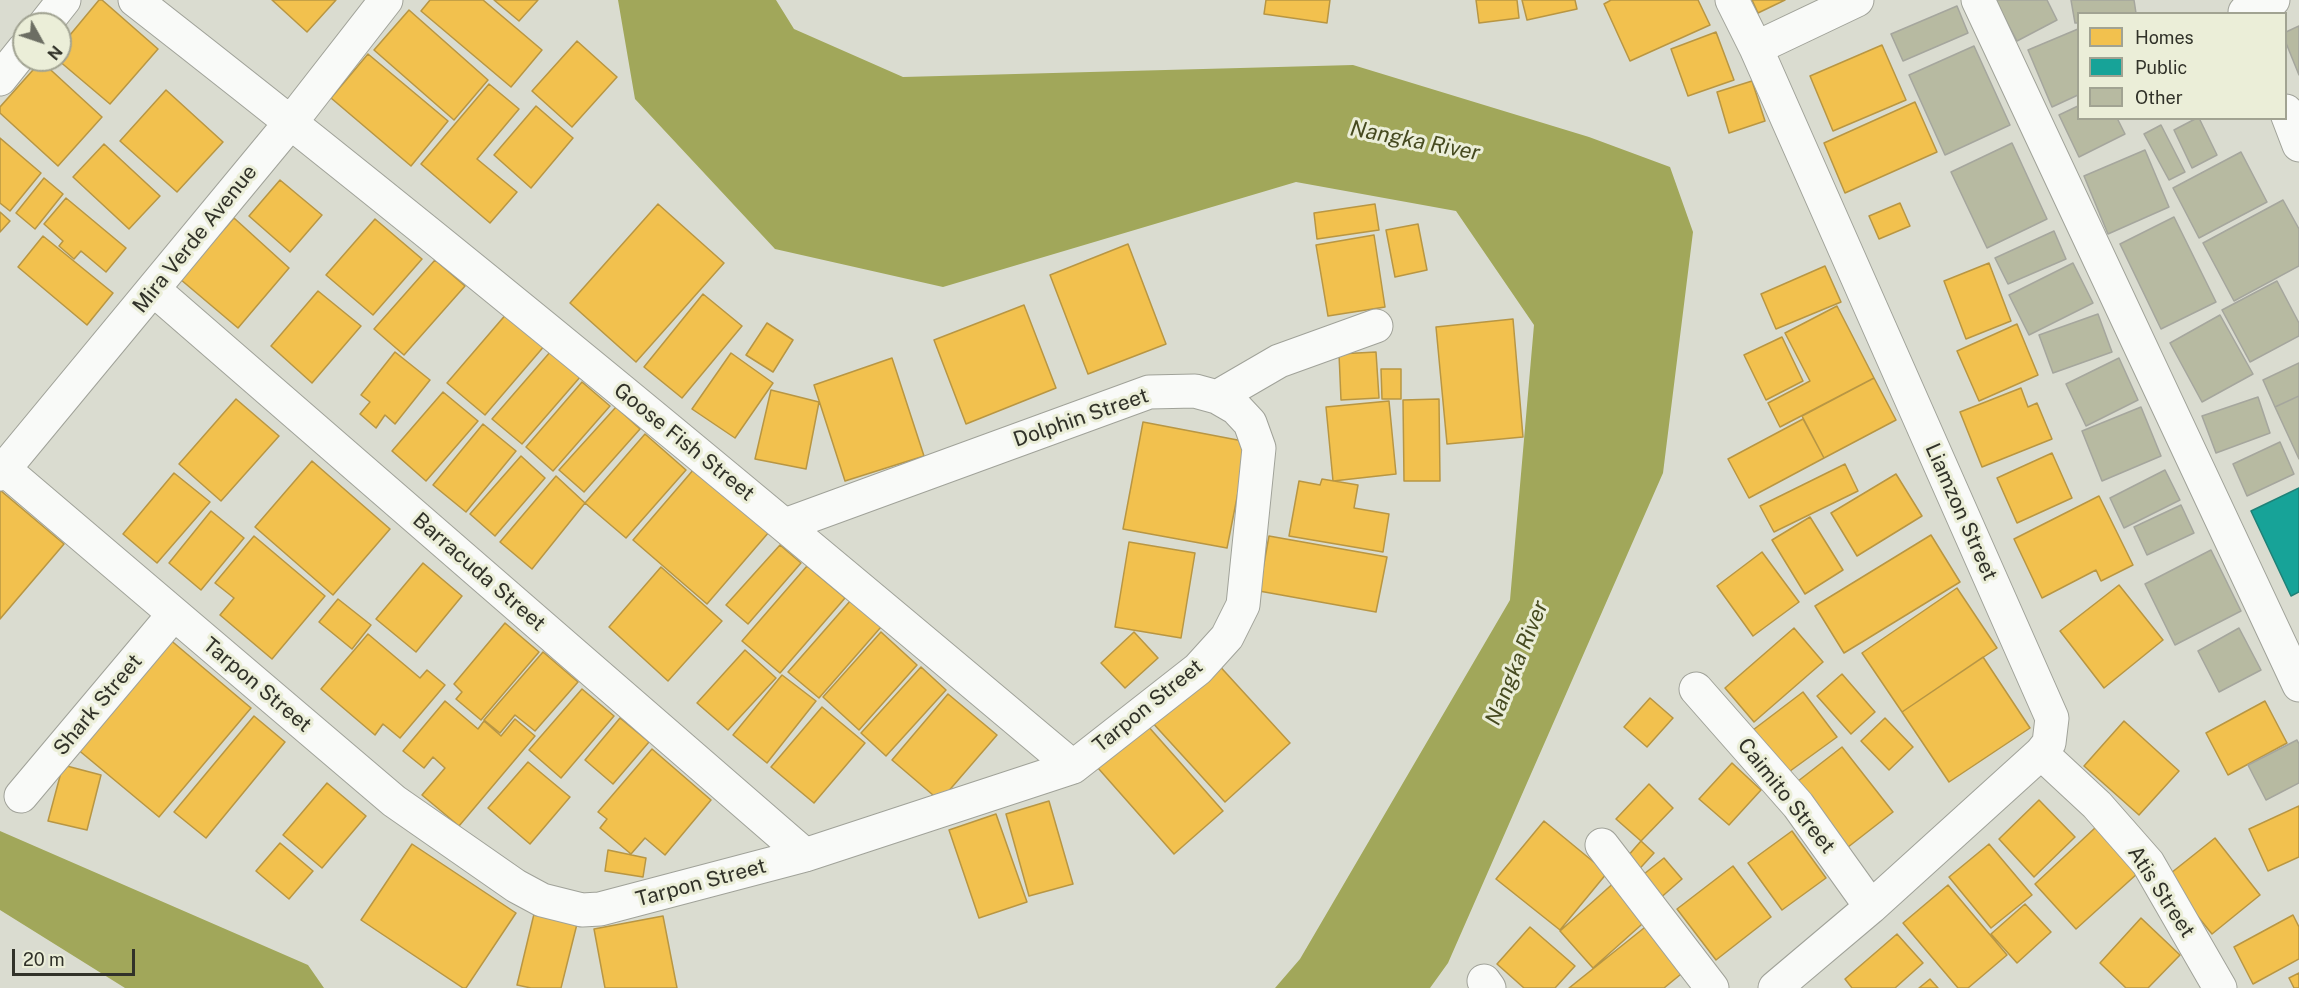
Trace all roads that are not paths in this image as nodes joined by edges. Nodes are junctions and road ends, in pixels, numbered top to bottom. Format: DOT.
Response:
graph roads {
  1 [pos="64,0"];
  2 [pos="135,0"];
  3 [pos="386,0"];
  4 [pos="1732,0"];
  5 [pos="1857,0"];
  6 [pos="1978,0"];
  7 [pos="54,12"];
  8 [pos="1756,48"];
  9 [pos="12,64"];
  10 [pos="0,79"];
  11 [pos="2287,114"];
  12 [pos="291,122"];
  13 [pos="2299,145"];
  14 [pos="153,290"];
  15 [pos="1376,326"];
  16 [pos="1217,397"];
  17 [pos="2,472"];
  18 [pos="785,525"];
  19 [pos="174,614"];
  20 [pos="2299,686"];
  21 [pos="1696,689"];
  22 [pos="2041,753"];
  23 [pos="1073,767"];
  24 [pos="21,796"];
  25 [pos="1602,845"];
  26 [pos="805,855"];
  27 [pos="1870,907"];
  28 [pos="1712,988"];
  29 [pos="1775,988"];
  30 [pos="2220,988"];
  1 -- 7 [label="street"];
  2 -- 12 [label="street, Goose Fish Street"];
  3 -- 12 [label="street, Mira Verde Avenue"];
  4 -- 8 [label="street, Liamzon Street"];
  5 -- 8 [label="street"];
  6 -- 20 [label="street"];
  8 -- 22 [label="street, Liamzon Street"];
  9 -- 10 [label="street"];
  11 -- 13 [label="street"];
  12 -- 14 [label="street, Mira Verde Avenue"];
  12 -- 18 [label="street, Goose Fish Street"];
  14 -- 17 [label="street, Mira Verde Avenue"];
  14 -- 26 [label="street, Barracuda Street"];
  15 -- 16 [label="street"];
  16 -- 18 [label="street, Dolphin Street"];
  16 -- 23 [label="street, Tarpon Street"];
  17 -- 19 [label="street, Tarpon Street"];
  18 -- 23 [label="street, Goose Fish Street"];
  19 -- 24 [label="street, Shark Street"];
  19 -- 26 [label="street, Tarpon Street"];
  21 -- 27 [label="street, Caimito Street"];
  22 -- 27 [label="street, Liamzon Street"];
  22 -- 30 [label="street, Atis Street"];
  23 -- 26 [label="street, Tarpon Street"];
  25 -- 28 [label="street"];
  27 -- 29 [label="street, Liamzon Street"];
}
